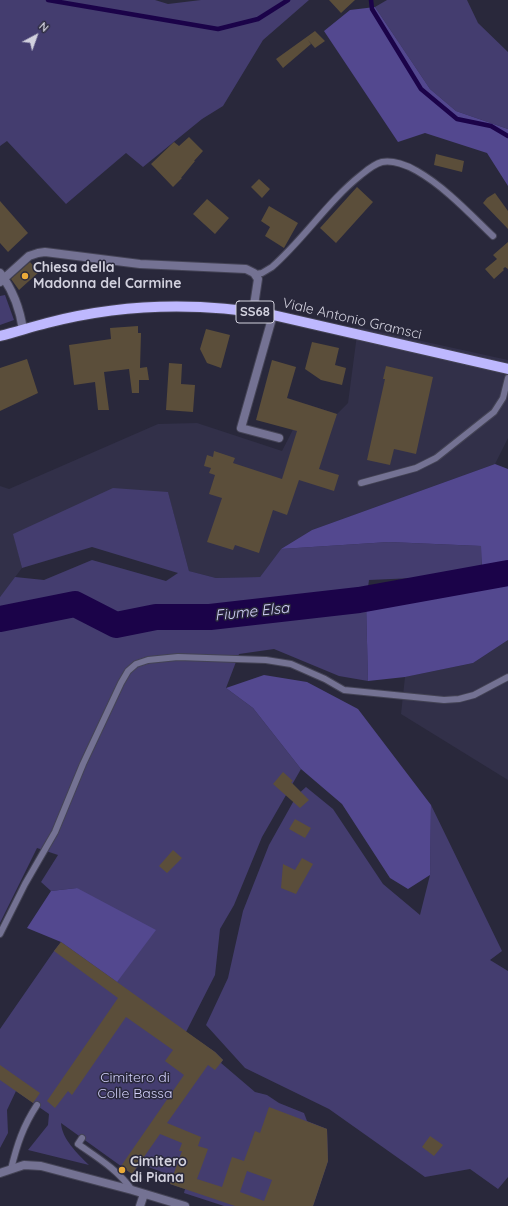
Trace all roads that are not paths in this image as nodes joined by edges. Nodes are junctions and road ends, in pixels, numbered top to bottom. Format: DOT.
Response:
graph roads {
  1 [pos="494,236"];
  2 [pos="256,274"];
  3 [pos="1,278"];
  4 [pos="253,312"];
  5 [pos="273,315"];
  6 [pos="23,330"];
  7 [pos="0,336"];
  8 [pos="508,369"];
  9 [pos="508,378"];
  10 [pos="279,438"];
  11 [pos="361,483"];
  12 [pos="508,677"];
  13 [pos="0,934"];
  14 [pos="37,1105"];
  15 [pos="82,1138"];
  16 [pos="11,1169"];
  17 [pos="0,1173"];
  18 [pos="132,1190"];
  19 [pos="144,1194"];
  20 [pos="140,1206"];
  21 [pos="184,1206"];
  1 -- 2 [label="lane"];
  2 -- 3 [label="street"];
  2 -- 4 [label="street"];
  3 -- 6 [label="street"];
  4 -- 5 [label="main road, Viale Antonio Gramsci / SS68"];
  4 -- 6 [label="main road, Viale Antonio Gramsci / SS68"];
  5 -- 8 [label="main road, Viale Antonio Gramsci / SS68"];
  5 -- 10 [label="street"];
  6 -- 7 [label="main road, Viale Antonio Gramsci / SS68"];
  9 -- 11 [label="lane"];
  12 -- 13 [label="lane"];
  14 -- 16 [label="lane"];
  15 -- 18 [label="lane"];
  16 -- 17 [label="street"];
  16 -- 18 [label="street"];
  18 -- 19 [label="street"];
  19 -- 20 [label="street"];
  19 -- 21 [label="street"];
}
